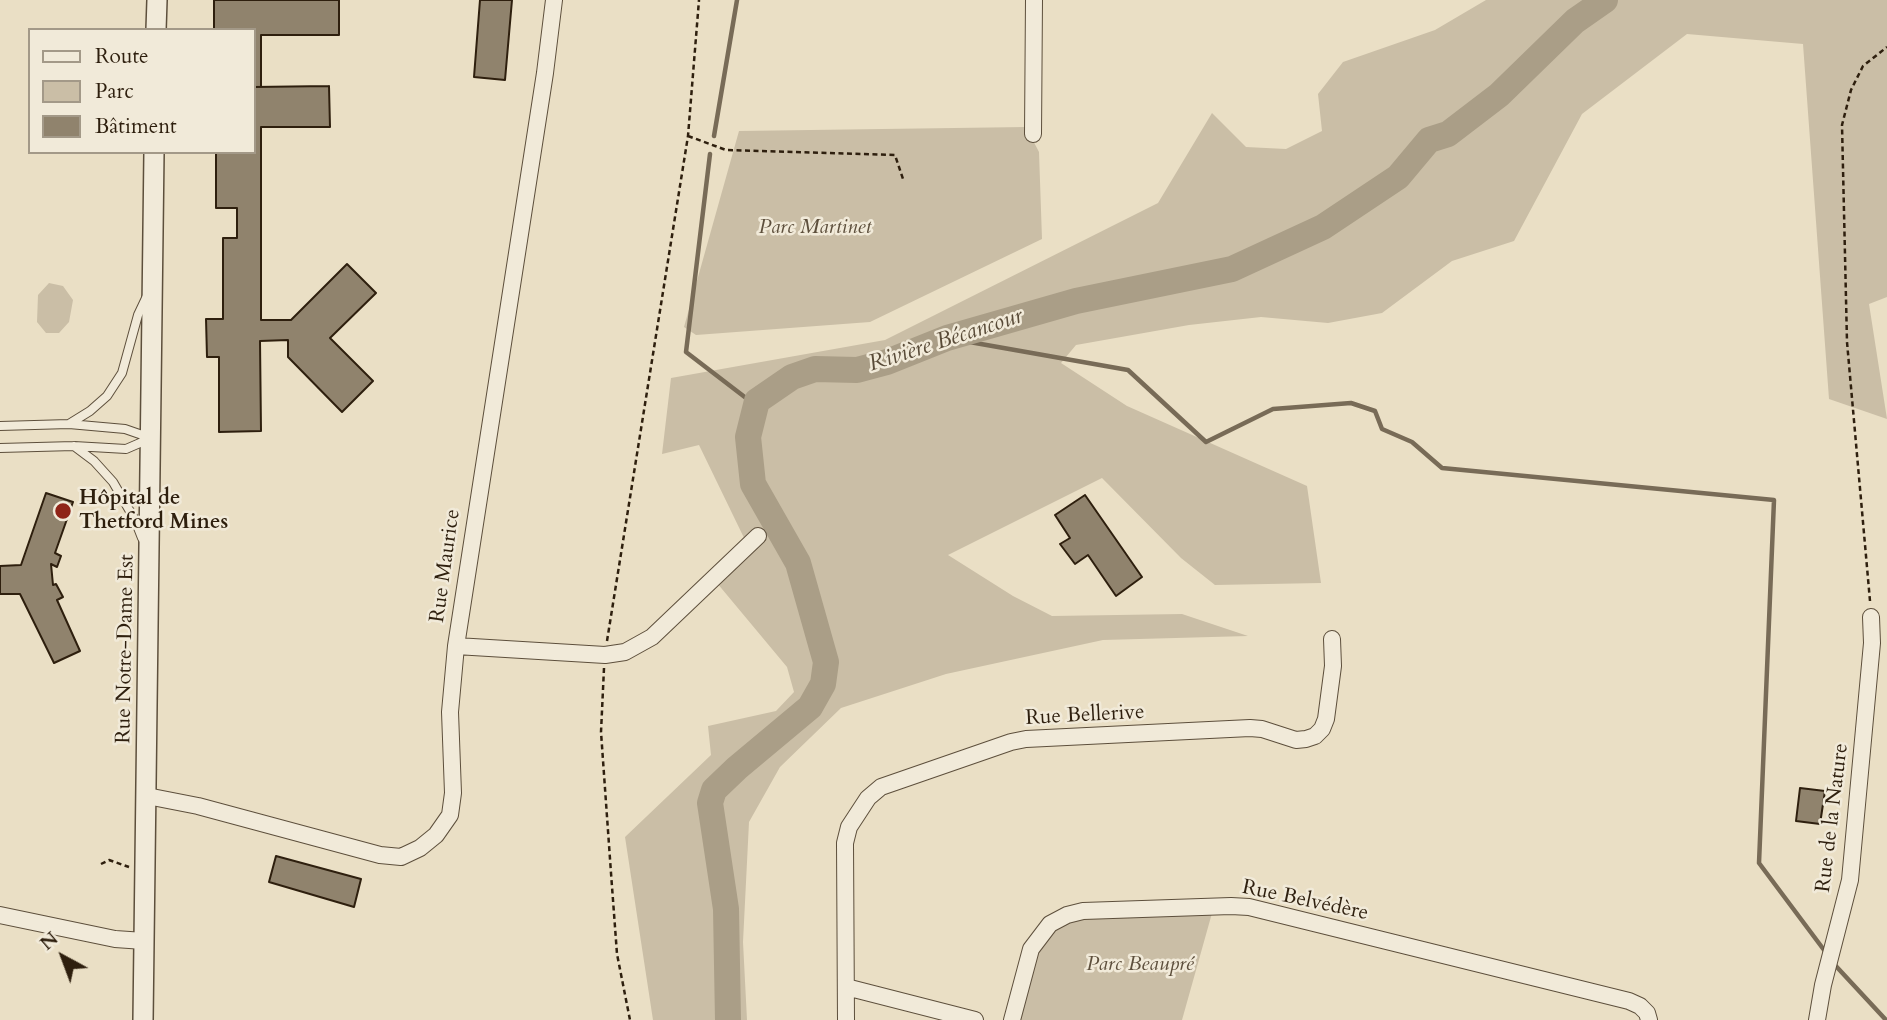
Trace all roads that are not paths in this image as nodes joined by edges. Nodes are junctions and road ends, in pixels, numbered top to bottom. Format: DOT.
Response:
graph roads {
  1 [pos="156,0"];
  2 [pos="554,0"];
  3 [pos="1034,0"];
  4 [pos="156,28"];
  5 [pos="1033,134"];
  6 [pos="154,154"];
  7 [pos="151,287"];
  8 [pos="69,424"];
  9 [pos="0,426"];
  10 [pos="151,438"];
  11 [pos="75,446"];
  12 [pos="0,448"];
  13 [pos="758,536"];
  14 [pos="150,566"];
  15 [pos="1871,617"];
  16 [pos="1332,639"];
  17 [pos="1880,644"];
  18 [pos="456,646"];
  19 [pos="147,796"];
  20 [pos="0,915"];
  21 [pos="144,941"];
  22 [pos="846,987"];
  23 [pos="1648,1017"];
  24 [pos="143,1020"];
  25 [pos="846,1020"];
  26 [pos="975,1020"];
  27 [pos="1012,1020"];
  28 [pos="1817,1020"];
  1 -- 4 [label="street"];
  2 -- 18 [label="street, Rue Maurice"];
  3 -- 5 [label="street"];
  6 -- 7 [label="street, Rue Notre-Dame Est"];
  7 -- 8 [label="lane"];
  7 -- 10 [label="street, Rue Notre-Dame Est"];
  8 -- 9 [label="lane"];
  8 -- 10 [label="lane"];
  10 -- 11 [label="lane"];
  10 -- 14 [label="street, Rue Notre-Dame Est"];
  11 -- 12 [label="lane"];
  11 -- 14 [label="lane"];
  13 -- 18 [label="street"];
  14 -- 19 [label="street, Rue Notre-Dame Est"];
  15 -- 17 [label="street, Rue de la Nature"];
  16 -- 22 [label="street, Rue Bellerive"];
  17 -- 28 [label="street, Rue de la Nature"];
  18 -- 19 [label="street, Rue Maurice"];
  19 -- 21 [label="street, Rue Notre-Dame Est"];
  20 -- 21 [label="street"];
  21 -- 24 [label="street, Rue Notre-Dame Est"];
  22 -- 25 [label="street, Rue Bellerive"];
  22 -- 26 [label="street"];
  23 -- 27 [label="street, Rue Belvédère"];
}
